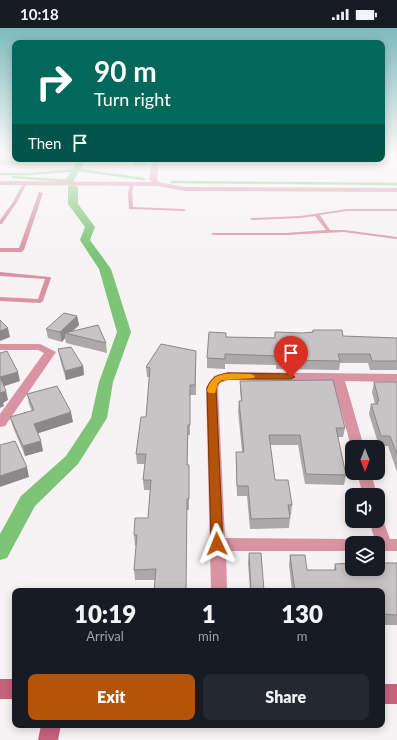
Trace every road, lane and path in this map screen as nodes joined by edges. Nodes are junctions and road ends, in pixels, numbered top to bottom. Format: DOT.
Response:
graph roads {
  1 [pos="22,187"];
  2 [pos="131,187"];
  3 [pos="167,187"];
  4 [pos="397,190"];
  5 [pos="40,193"];
  6 [pos="184,210"];
  7 [pos="397,210"];
  8 [pos="317,215"];
  9 [pos="252,219"];
  10 [pos="0,223"];
  11 [pos="330,232"];
  12 [pos="213,234"];
  13 [pos="397,238"];
  14 [pos="0,250"];
  15 [pos="0,274"];
  16 [pos="0,299"];
  17 [pos="0,347"];
  18 [pos="338,377"];
  19 [pos="397,378"];
  20 [pos="0,423"];
  21 [pos="355,440"];
  22 [pos="380,528"];
  23 [pos="217,544"];
  24 [pos="345,545"];
  25 [pos="386,545"];
  26 [pos="219,588"];
  27 [pos="0,689"];
  28 [pos="12,689"];
  29 [pos="385,694"];
  30 [pos="397,694"];
  31 [pos="50,728"];
  32 [pos="48,740"];
  1 -- 10 [label="lane"];
  2 -- 6 [label="lane"];
  3 -- 4 [label="street"];
  5 -- 14 [label="lane"];
  7 -- 8 [label="lane"];
  8 -- 9 [label="lane"];
  8 -- 11 [label="lane"];
  11 -- 12 [label="lane"];
  11 -- 13 [label="lane"];
  15 -- 16 [label="lane"];
  17 -- 20 [label="street"];
  18 -- 19 [label="street"];
  18 -- 21 [label="street"];
  18 -- 23 [label="street"];
  22 -- 25 [label="street"];
  23 -- 24 [label="street"];
  23 -- 26 [label="street"];
  27 -- 28 [label="main road"];
  29 -- 30 [label="main road"];
  31 -- 32 [label="main road"];
}
